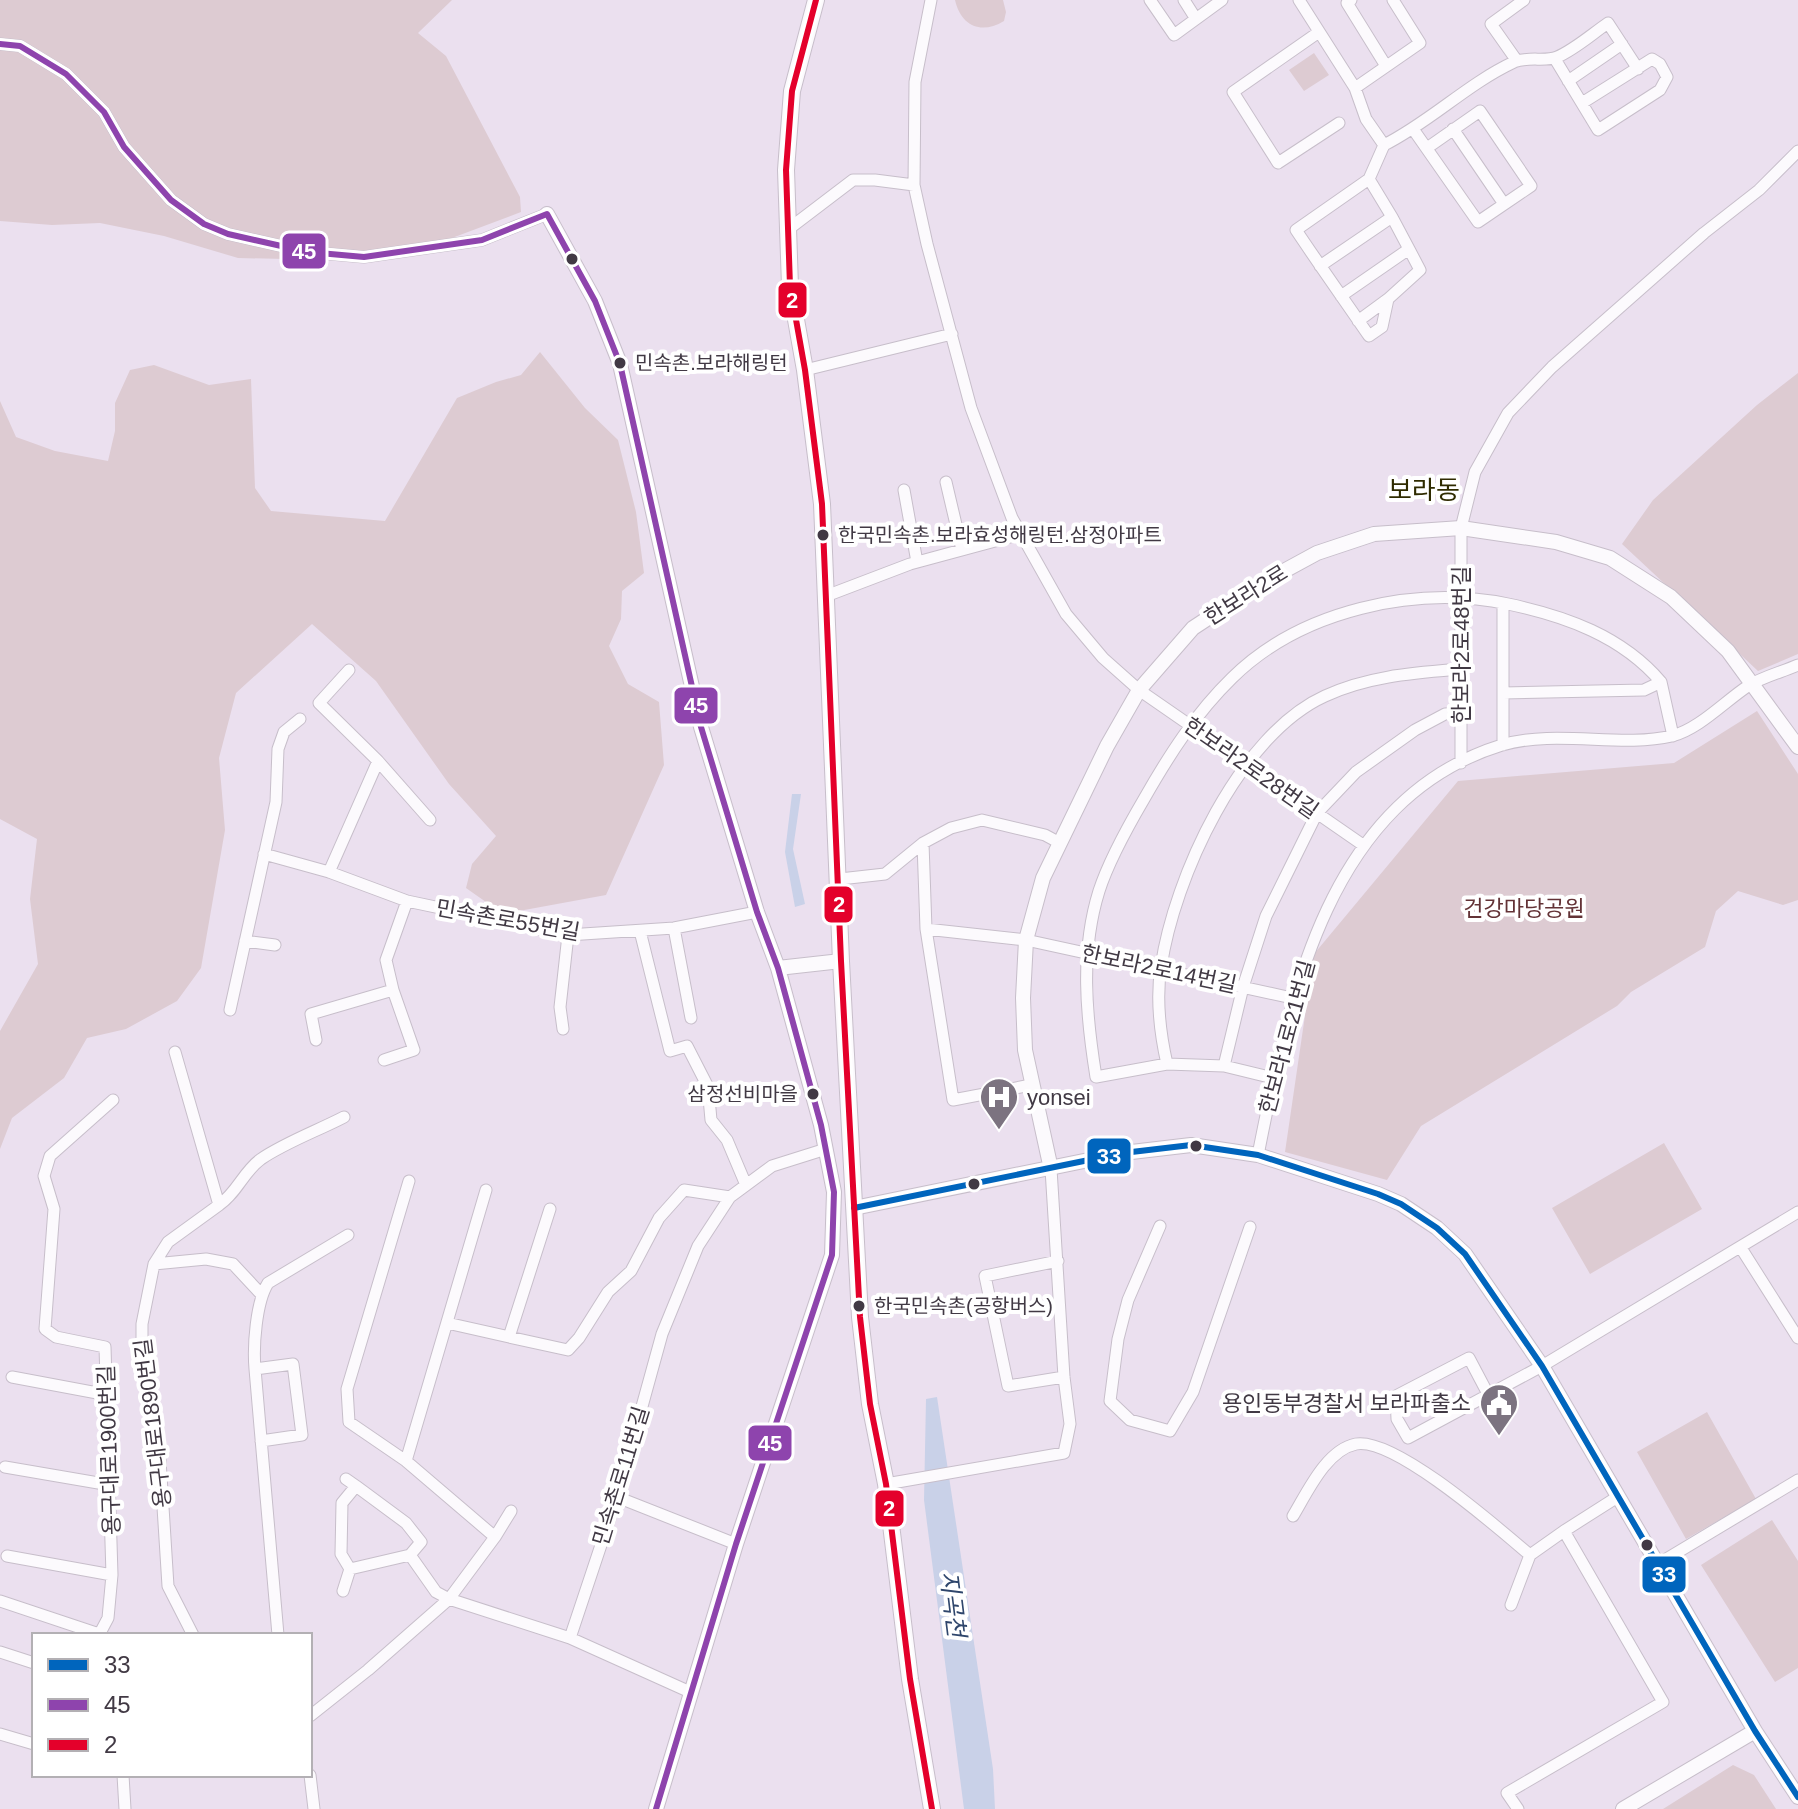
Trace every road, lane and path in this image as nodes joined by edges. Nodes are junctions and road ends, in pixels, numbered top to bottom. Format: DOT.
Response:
graph roads {
  1 [pos="816,0"];
  2 [pos="931,0"];
  3 [pos="1150,0"];
  4 [pos="1184,0"];
  5 [pos="1222,0"];
  6 [pos="1299,0"];
  7 [pos="1351,0"];
  8 [pos="1393,0"];
  9 [pos="1521,1"];
  10 [pos="1196,19"];
  11 [pos="1319,32"];
  12 [pos="0,44"];
  13 [pos="1622,44"];
  14 [pos="1555,59"];
  15 [pos="1517,61"];
  16 [pos="1386,66"];
  17 [pos="1638,69"];
  18 [pos="1568,81"];
  19 [pos="1355,88"];
  20 [pos="1582,103"];
  21 [pos="1339,123"];
  22 [pos="1413,129"];
  23 [pos="1453,129"];
  24 [pos="1384,145"];
  25 [pos="1427,148"];
  26 [pos="1797,154"];
  27 [pos="1369,179"];
  28 [pos="914,185"];
  29 [pos="1504,204"];
  30 [pos="547,214"];
  31 [pos="1392,217"];
  32 [pos="786,231"];
  33 [pos="1409,249"];
  34 [pos="1320,266"];
  35 [pos="1341,296"];
  36 [pos="1388,299"];
  37 [pos="1358,321"];
  38 [pos="952,334"];
  39 [pos="805,370"];
  40 [pos="946,482"];
  41 [pos="904,490"];
  42 [pos="1461,528"];
  43 [pos="1021,534"];
  44 [pos="962,550"];
  45 [pos="917,562"];
  46 [pos="826,596"];
  47 [pos="1461,599"];
  48 [pos="1503,603"];
  49 [pos="1798,665"];
  50 [pos="1461,669"];
  51 [pos="349,670"];
  52 [pos="1661,682"];
  53 [pos="1751,684"];
  54 [pos="1139,690"];
  55 [pos="1503,693"];
  56 [pos="1461,713"];
  57 [pos="300,719"];
  58 [pos="1189,725"];
  59 [pos="1673,736"];
  60 [pos="1503,745"];
  61 [pos="1798,747"];
  62 [pos="378,761"];
  63 [pos="1461,763"];
  64 [pos="1247,765"];
  65 [pos="1317,813"];
  66 [pos="430,820"];
  67 [pos="1058,842"];
  68 [pos="923,843"];
  69 [pos="1363,845"];
  70 [pos="264,854"];
  71 [pos="329,872"];
  72 [pos="840,879"];
  73 [pos="407,901"];
  74 [pos="757,912"];
  75 [pos="674,928"];
  76 [pos="926,929"];
  77 [pos="640,931"];
  78 [pos="568,935"];
  79 [pos="1026,940"];
  80 [pos="245,941"];
  81 [pos="275,945"];
  82 [pos="1087,954"];
  83 [pos="841,961"];
  84 [pos="778,968"];
  85 [pos="1160,969"];
  86 [pos="1243,987"];
  87 [pos="393,990"];
  88 [pos="1292,998"];
  89 [pos="230,1010"];
  90 [pos="691,1018"];
  91 [pos="563,1029"];
  92 [pos="316,1040"];
  93 [pos="175,1052"];
  94 [pos="384,1060"];
  95 [pos="1167,1064"];
  96 [pos="1224,1066"];
  97 [pos="1273,1078"];
  98 [pos="1031,1085"];
  99 [pos="113,1100"];
  100 [pos="344,1117"];
  101 [pos="826,1149"];
  102 [pos="1258,1155"];
  103 [pos="1051,1169"];
  104 [pos="409,1181"];
  105 [pos="746,1185"];
  106 [pos="486,1190"];
  107 [pos="730,1197"];
  108 [pos="219,1205"];
  109 [pos="854,1208"];
  110 [pos="550,1209"];
  111 [pos="1798,1212"];
  112 [pos="1160,1226"];
  113 [pos="1250,1227"];
  114 [pos="348,1235"];
  115 [pos="1741,1248"];
  116 [pos="1058,1261"];
  117 [pos="154,1264"];
  118 [pos="261,1294"];
  119 [pos="447,1323"];
  120 [pos="509,1337"];
  121 [pos="1798,1338"];
  122 [pos="1542,1366"];
  123 [pos="255,1369"];
  124 [pos="12,1377"];
  125 [pos="1064,1377"];
  126 [pos="1488,1394"];
  127 [pos="108,1395"];
  128 [pos="261,1441"];
  129 [pos="406,1461"];
  130 [pos="5,1467"];
  131 [pos="1798,1480"];
  132 [pos="894,1483"];
  133 [pos="110,1485"];
  134 [pos="1619,1496"];
  135 [pos="617,1497"];
  136 [pos="511,1511"];
  137 [pos="1293,1516"];
  138 [pos="1564,1531"];
  139 [pos="495,1537"];
  140 [pos="736,1544"];
  141 [pos="410,1555"];
  142 [pos="1530,1555"];
  143 [pos="7,1556"];
  144 [pos="1658,1564"];
  145 [pos="350,1569"];
  146 [pos="112,1575"];
  147 [pos="343,1591"];
  148 [pos="449,1599"];
  149 [pos="0,1601"];
  150 [pos="1511,1605"];
  151 [pos="96,1633"];
  152 [pos="100,1633"];
  153 [pos="192,1633"];
  154 [pos="278,1633"];
  155 [pos="570,1638"];
  156 [pos="0,1652"];
  157 [pos="32,1662"];
  158 [pos="690,1692"];
  159 [pos="312,1714"];
  160 [pos="1755,1731"];
  161 [pos="0,1734"];
  162 [pos="32,1743"];
  163 [pos="123,1777"];
  164 [pos="310,1777"];
  165 [pos="1798,1797"];
  166 [pos="125,1809"];
  167 [pos="314,1809"];
  168 [pos="656,1809"];
  169 [pos="932,1809"];
  170 [pos="1518,1809"];
  171 [pos="1623,1809"];
  1 -- 32 [label="main road"];
  2 -- 28 [label="street, 한보라2로28번길"];
  3 -- 10 [label="street"];
  4 -- 10 [label="street"];
  5 -- 10 [label="street"];
  6 -- 11 [label="street"];
  7 -- 16 [label="street"];
  8 -- 16 [label="street"];
  9 -- 15 [label="street"];
  11 -- 19 [label="street"];
  11 -- 21 [label="street"];
  12 -- 30 [label="street"];
  13 -- 14 [label="street"];
  13 -- 17 [label="street"];
  13 -- 18 [label="street"];
  14 -- 15 [label="street"];
  14 -- 18 [label="street"];
  15 -- 22 [label="street"];
  16 -- 19 [label="street"];
  17 -- 20 [label="street"];
  17 -- 20 [label="street"];
  18 -- 20 [label="street"];
  19 -- 24 [label="street"];
  22 -- 24 [label="street"];
  22 -- 25 [label="street"];
  23 -- 25 [label="street"];
  23 -- 29 [label="street"];
  23 -- 29 [label="street"];
  24 -- 27 [label="street"];
  25 -- 29 [label="street"];
  26 -- 42 [label="street, 한보라2로48번길"];
  27 -- 31 [label="street"];
  27 -- 34 [label="street"];
  28 -- 32 [label="street"];
  28 -- 38 [label="street, 한보라2로28번길"];
  30 -- 74 [label="street"];
  31 -- 33 [label="street"];
  31 -- 34 [label="street"];
  32 -- 39 [label="main road"];
  33 -- 35 [label="street"];
  33 -- 36 [label="street"];
  34 -- 35 [label="street"];
  35 -- 37 [label="street"];
  36 -- 37 [label="street"];
  36 -- 37 [label="street"];
  38 -- 39 [label="street"];
  38 -- 43 [label="street, 한보라2로28번길"];
  39 -- 46 [label="main road"];
  40 -- 44 [label="street"];
  41 -- 45 [label="street"];
  42 -- 47 [label="street, 한보라2로48번길"];
  42 -- 53 [label="street, 한보라2로"];
  42 -- 54 [label="street, 한보라2로"];
  43 -- 44 [label="street"];
  43 -- 54 [label="street, 한보라2로28번길"];
  44 -- 45 [label="street"];
  45 -- 46 [label="street"];
  46 -- 72 [label="main road"];
  47 -- 48 [label="street"];
  47 -- 50 [label="street, 한보라2로48번길"];
  47 -- 58 [label="street"];
  48 -- 52 [label="street"];
  48 -- 55 [label="street"];
  49 -- 53 [label="street"];
  50 -- 56 [label="street, 한보라2로48번길"];
  50 -- 64 [label="street"];
  51 -- 62 [label="street"];
  52 -- 55 [label="street"];
  52 -- 59 [label="street"];
  53 -- 59 [label="street"];
  53 -- 61 [label="street, 한보라2로"];
  54 -- 58 [label="street, 한보라2로28번길"];
  54 -- 67 [label="street, 한보라2로"];
  55 -- 60 [label="street"];
  56 -- 63 [label="street, 한보라2로48번길"];
  56 -- 65 [label="street"];
  57 -- 70 [label="street"];
  58 -- 64 [label="street, 한보라2로28번길"];
  58 -- 82 [label="street"];
  59 -- 60 [label="street, 한보라1로21번길"];
  60 -- 63 [label="street, 한보라1로21번길"];
  62 -- 66 [label="street"];
  62 -- 71 [label="street"];
  63 -- 69 [label="street, 한보라1로21번길"];
  64 -- 65 [label="street, 한보라2로28번길"];
  64 -- 85 [label="street"];
  65 -- 69 [label="street, 한보라2로28번길"];
  65 -- 86 [label="street"];
  67 -- 68 [label="street"];
  67 -- 79 [label="street, 한보라2로"];
  68 -- 72 [label="street"];
  68 -- 76 [label="street"];
  69 -- 88 [label="street, 한보라1로21번길"];
  70 -- 71 [label="street, 민속촌로55번길"];
  70 -- 80 [label="street"];
  71 -- 73 [label="street, 민속촌로55번길"];
  72 -- 83 [label="main road"];
  73 -- 78 [label="street, 민속촌로55번길"];
  73 -- 87 [label="street"];
  74 -- 75 [label="street, 민속촌로55번길"];
  74 -- 84 [label="street"];
  75 -- 77 [label="street, 민속촌로55번길"];
  75 -- 90 [label="street"];
  76 -- 79 [label="street, 한보라2로14번길"];
  76 -- 98 [label="street"];
  77 -- 78 [label="street, 민속촌로55번길"];
  77 -- 105 [label="street"];
  78 -- 91 [label="street"];
  79 -- 82 [label="street, 한보라2로14번길"];
  79 -- 98 [label="street, 한보라2로"];
  80 -- 81 [label="street"];
  80 -- 89 [label="street"];
  82 -- 85 [label="street, 한보라2로14번길"];
  82 -- 95 [label="street"];
  83 -- 84 [label="street"];
  83 -- 109 [label="main road"];
  84 -- 101 [label="street"];
  85 -- 86 [label="street, 한보라2로14번길"];
  85 -- 95 [label="street"];
  86 -- 88 [label="street, 한보라2로14번길"];
  86 -- 96 [label="street"];
  87 -- 92 [label="street"];
  87 -- 94 [label="street"];
  88 -- 97 [label="street, 한보라1로21번길"];
  93 -- 108 [label="street"];
  95 -- 96 [label="street"];
  96 -- 97 [label="street"];
  97 -- 102 [label="street, 한보라1로21번길"];
  98 -- 103 [label="street, 한보라2로"];
  99 -- 127 [label="street, 용구대로1900번길"];
  100 -- 108 [label="street, 용구대로1890번길"];
  101 -- 105 [label="street, 민속촌로11번길"];
  101 -- 140 [label="street"];
  102 -- 103 [label="street"];
  102 -- 122 [label="street"];
  103 -- 109 [label="street"];
  103 -- 116 [label="street"];
  104 -- 129 [label="street"];
  105 -- 107 [label="street, 민속촌로11번길"];
  106 -- 119 [label="street"];
  107 -- 120 [label="street"];
  107 -- 135 [label="street, 민속촌로11번길"];
  108 -- 117 [label="street, 용구대로1890번길"];
  109 -- 132 [label="main road"];
  110 -- 120 [label="street"];
  111 -- 115 [label="street"];
  112 -- 113 [label="street"];
  114 -- 118 [label="street"];
  115 -- 121 [label="street"];
  115 -- 122 [label="street"];
  116 -- 125 [label="street"];
  116 -- 125 [label="street"];
  117 -- 118 [label="street"];
  117 -- 153 [label="street, 용구대로1890번길"];
  118 -- 123 [label="street"];
  119 -- 120 [label="street"];
  119 -- 129 [label="street"];
  122 -- 126 [label="street"];
  122 -- 134 [label="street"];
  123 -- 128 [label="street"];
  123 -- 128 [label="street"];
  124 -- 127 [label="street"];
  125 -- 132 [label="street"];
  126 -- 126 [label="street"];
  127 -- 133 [label="street, 용구대로1900번길"];
  128 -- 154 [label="street"];
  129 -- 139 [label="street"];
  130 -- 133 [label="street"];
  131 -- 144 [label="street"];
  132 -- 169 [label="main road"];
  133 -- 146 [label="street, 용구대로1900번길"];
  134 -- 138 [label="street"];
  134 -- 144 [label="street"];
  135 -- 140 [label="street"];
  135 -- 155 [label="street, 민속촌로11번길"];
  136 -- 139 [label="street"];
  137 -- 142 [label="street"];
  138 -- 142 [label="street"];
  138 -- 170 [label="street"];
  139 -- 148 [label="street"];
  140 -- 158 [label="street"];
  141 -- 145 [label="street"];
  141 -- 145 [label="street"];
  141 -- 148 [label="street"];
  142 -- 150 [label="street"];
  143 -- 146 [label="street"];
  144 -- 160 [label="street"];
  145 -- 147 [label="street"];
  146 -- 152 [label="street, 용구대로1900번길"];
  148 -- 155 [label="street"];
  148 -- 159 [label="street"];
  149 -- 151 [label="street"];
  155 -- 158 [label="street"];
  156 -- 157 [label="street"];
  158 -- 168 [label="street"];
  160 -- 165 [label="street"];
  160 -- 171 [label="street"];
  161 -- 162 [label="street"];
  163 -- 166 [label="street"];
  164 -- 167 [label="street"];
}
